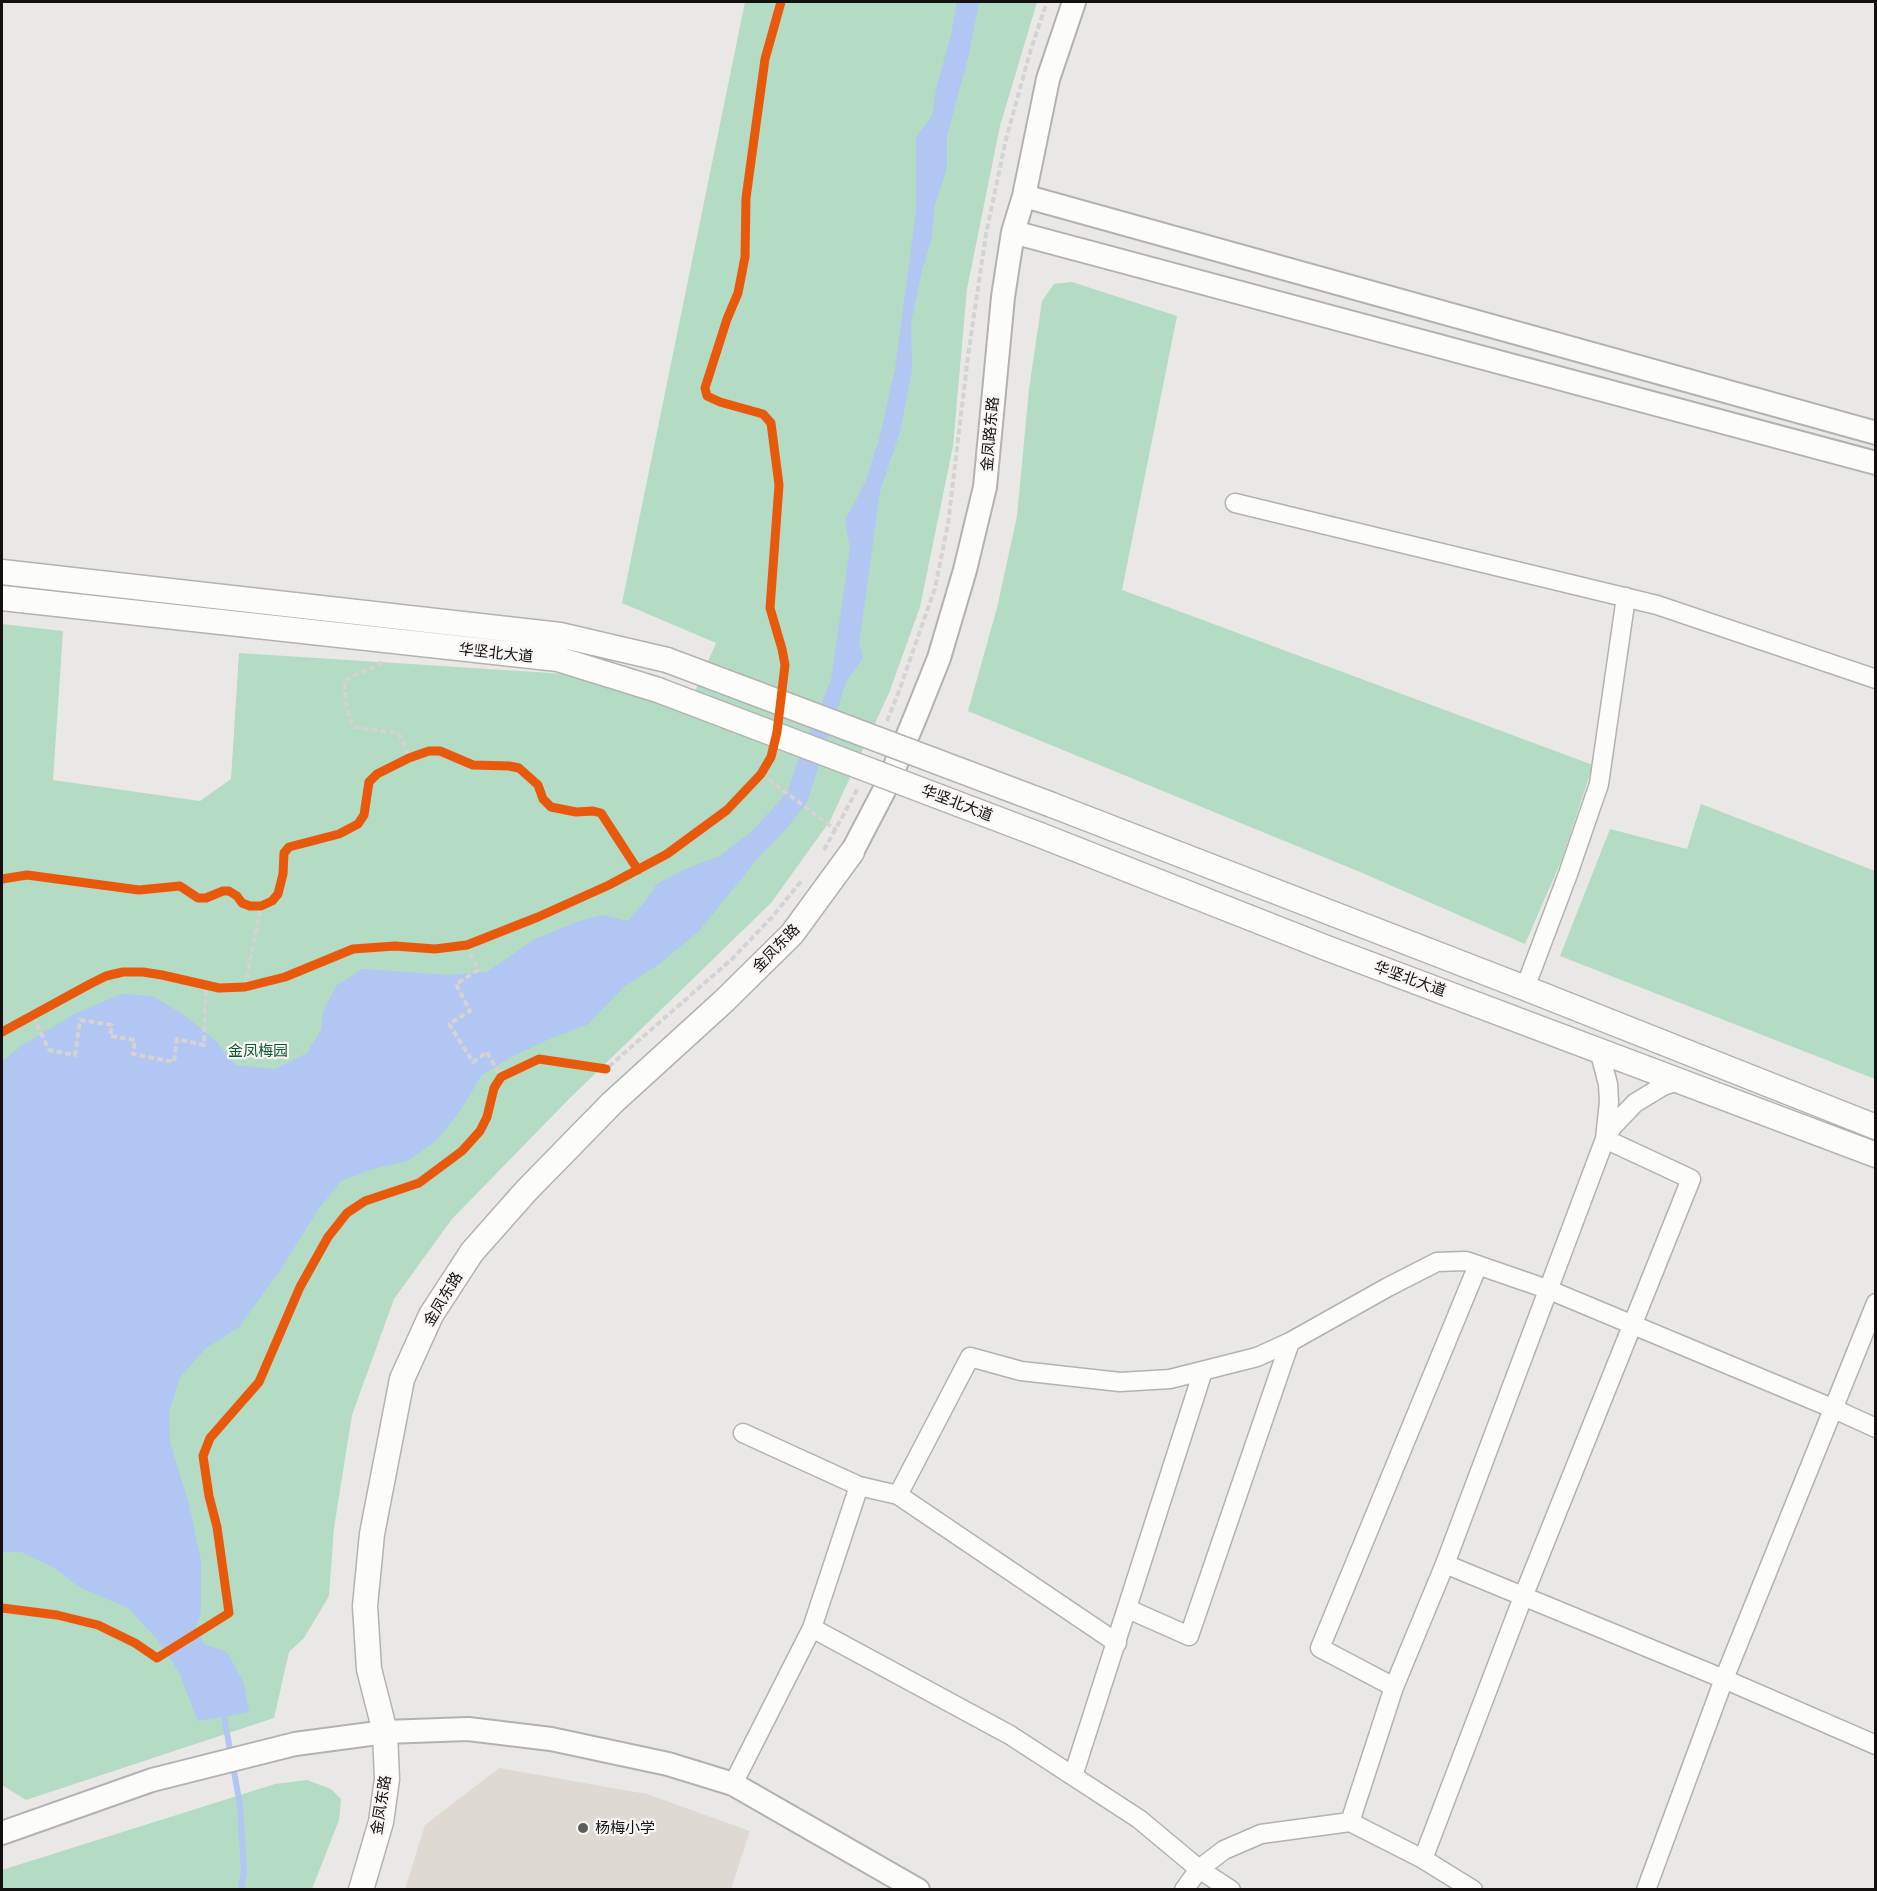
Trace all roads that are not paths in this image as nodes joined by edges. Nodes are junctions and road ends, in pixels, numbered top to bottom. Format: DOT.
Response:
graph roads {
  1 [pos="1074,2"];
  2 [pos="1024,196"];
  3 [pos="1013,232"];
  4 [pos="1875,432"];
  5 [pos="1875,463"];
  6 [pos="1235,503"];
  7 [pos="2,572"];
  8 [pos="1626,597"];
  9 [pos="2,598"];
  10 [pos="1875,679"];
  11 [pos="852,852"];
  12 [pos="1525,988"];
  13 [pos="1599,1050"];
  14 [pos="1678,1081"];
  15 [pos="1875,1127"];
  16 [pos="1605,1139"];
  17 [pos="1875,1155"];
  18 [pos="1478,1265"];
  19 [pos="1547,1289"];
  20 [pos="1875,1303"];
  21 [pos="1632,1325"];
  22 [pos="1290,1342"];
  23 [pos="1203,1371"];
  24 [pos="1832,1408"];
  25 [pos="1875,1428"];
  26 [pos="743,1433"];
  27 [pos="859,1486"];
  28 [pos="898,1495"];
  29 [pos="1445,1564"];
  30 [pos="1523,1598"];
  31 [pos="1128,1609"];
  32 [pos="812,1628"];
  33 [pos="1117,1643"];
  34 [pos="1724,1679"];
  35 [pos="1394,1687"];
  36 [pos="385,1732"];
  37 [pos="1875,1745"];
  38 [pos="1073,1776"];
  39 [pos="733,1784"];
  40 [pos="1350,1822"];
  41 [pos="2,1833"];
  42 [pos="1423,1859"];
  43 [pos="1199,1869"];
  44 [pos="361,1890"];
  45 [pos="918,1890"];
  46 [pos="1184,1890"];
  47 [pos="1231,1890"];
  48 [pos="1473,1890"];
  49 [pos="1646,1890"];
  1 -- 2 [label="street, 金凤路东路"];
  2 -- 3 [label="street, 金凤路东路"];
  2 -- 4 [label="street"];
  3 -- 5 [label="street"];
  3 -- 11 [label="street, 金凤路东路"];
  6 -- 8 [label="street"];
  7 -- 12 [label="main road, 华坚北大道, bridge"];
  8 -- 10 [label="street"];
  8 -- 12 [label="street"];
  9 -- 13 [label="main road, 华坚北大道, bridge"];
  11 -- 36 [label="main road, 金凤东路"];
  12 -- 15 [label="main road, 华坚北大道"];
  13 -- 14 [label="main road, 华坚北大道"];
  13 -- 16 [label="street"];
  14 -- 16 [label="street"];
  14 -- 17 [label="main road, 华坚北大道"];
  16 -- 19 [label="street"];
  16 -- 21 [label="street"];
  18 -- 19 [label="street"];
  18 -- 22 [label="street"];
  18 -- 35 [label="street"];
  19 -- 21 [label="street"];
  19 -- 29 [label="street"];
  20 -- 24 [label="street"];
  21 -- 24 [label="street"];
  21 -- 30 [label="street"];
  22 -- 23 [label="street"];
  22 -- 31 [label="street"];
  23 -- 28 [label="street"];
  23 -- 31 [label="street"];
  24 -- 25 [label="street"];
  24 -- 34 [label="street"];
  26 -- 27 [label="street"];
  27 -- 28 [label="street"];
  27 -- 32 [label="street"];
  28 -- 33 [label="street"];
  29 -- 30 [label="street"];
  29 -- 35 [label="street"];
  30 -- 34 [label="street"];
  30 -- 42 [label="street"];
  31 -- 33 [label="street"];
  32 -- 38 [label="street"];
  32 -- 39 [label="street"];
  33 -- 38 [label="street"];
  34 -- 37 [label="street"];
  34 -- 49 [label="street"];
  35 -- 40 [label="street"];
  36 -- 39 [label="street"];
  36 -- 41 [label="street"];
  36 -- 44 [label="main road, 金凤东路"];
  38 -- 43 [label="street"];
  39 -- 45 [label="street"];
  40 -- 42 [label="street"];
  40 -- 43 [label="street"];
  42 -- 48 [label="street"];
  43 -- 46 [label="street"];
  43 -- 47 [label="street"];
}
